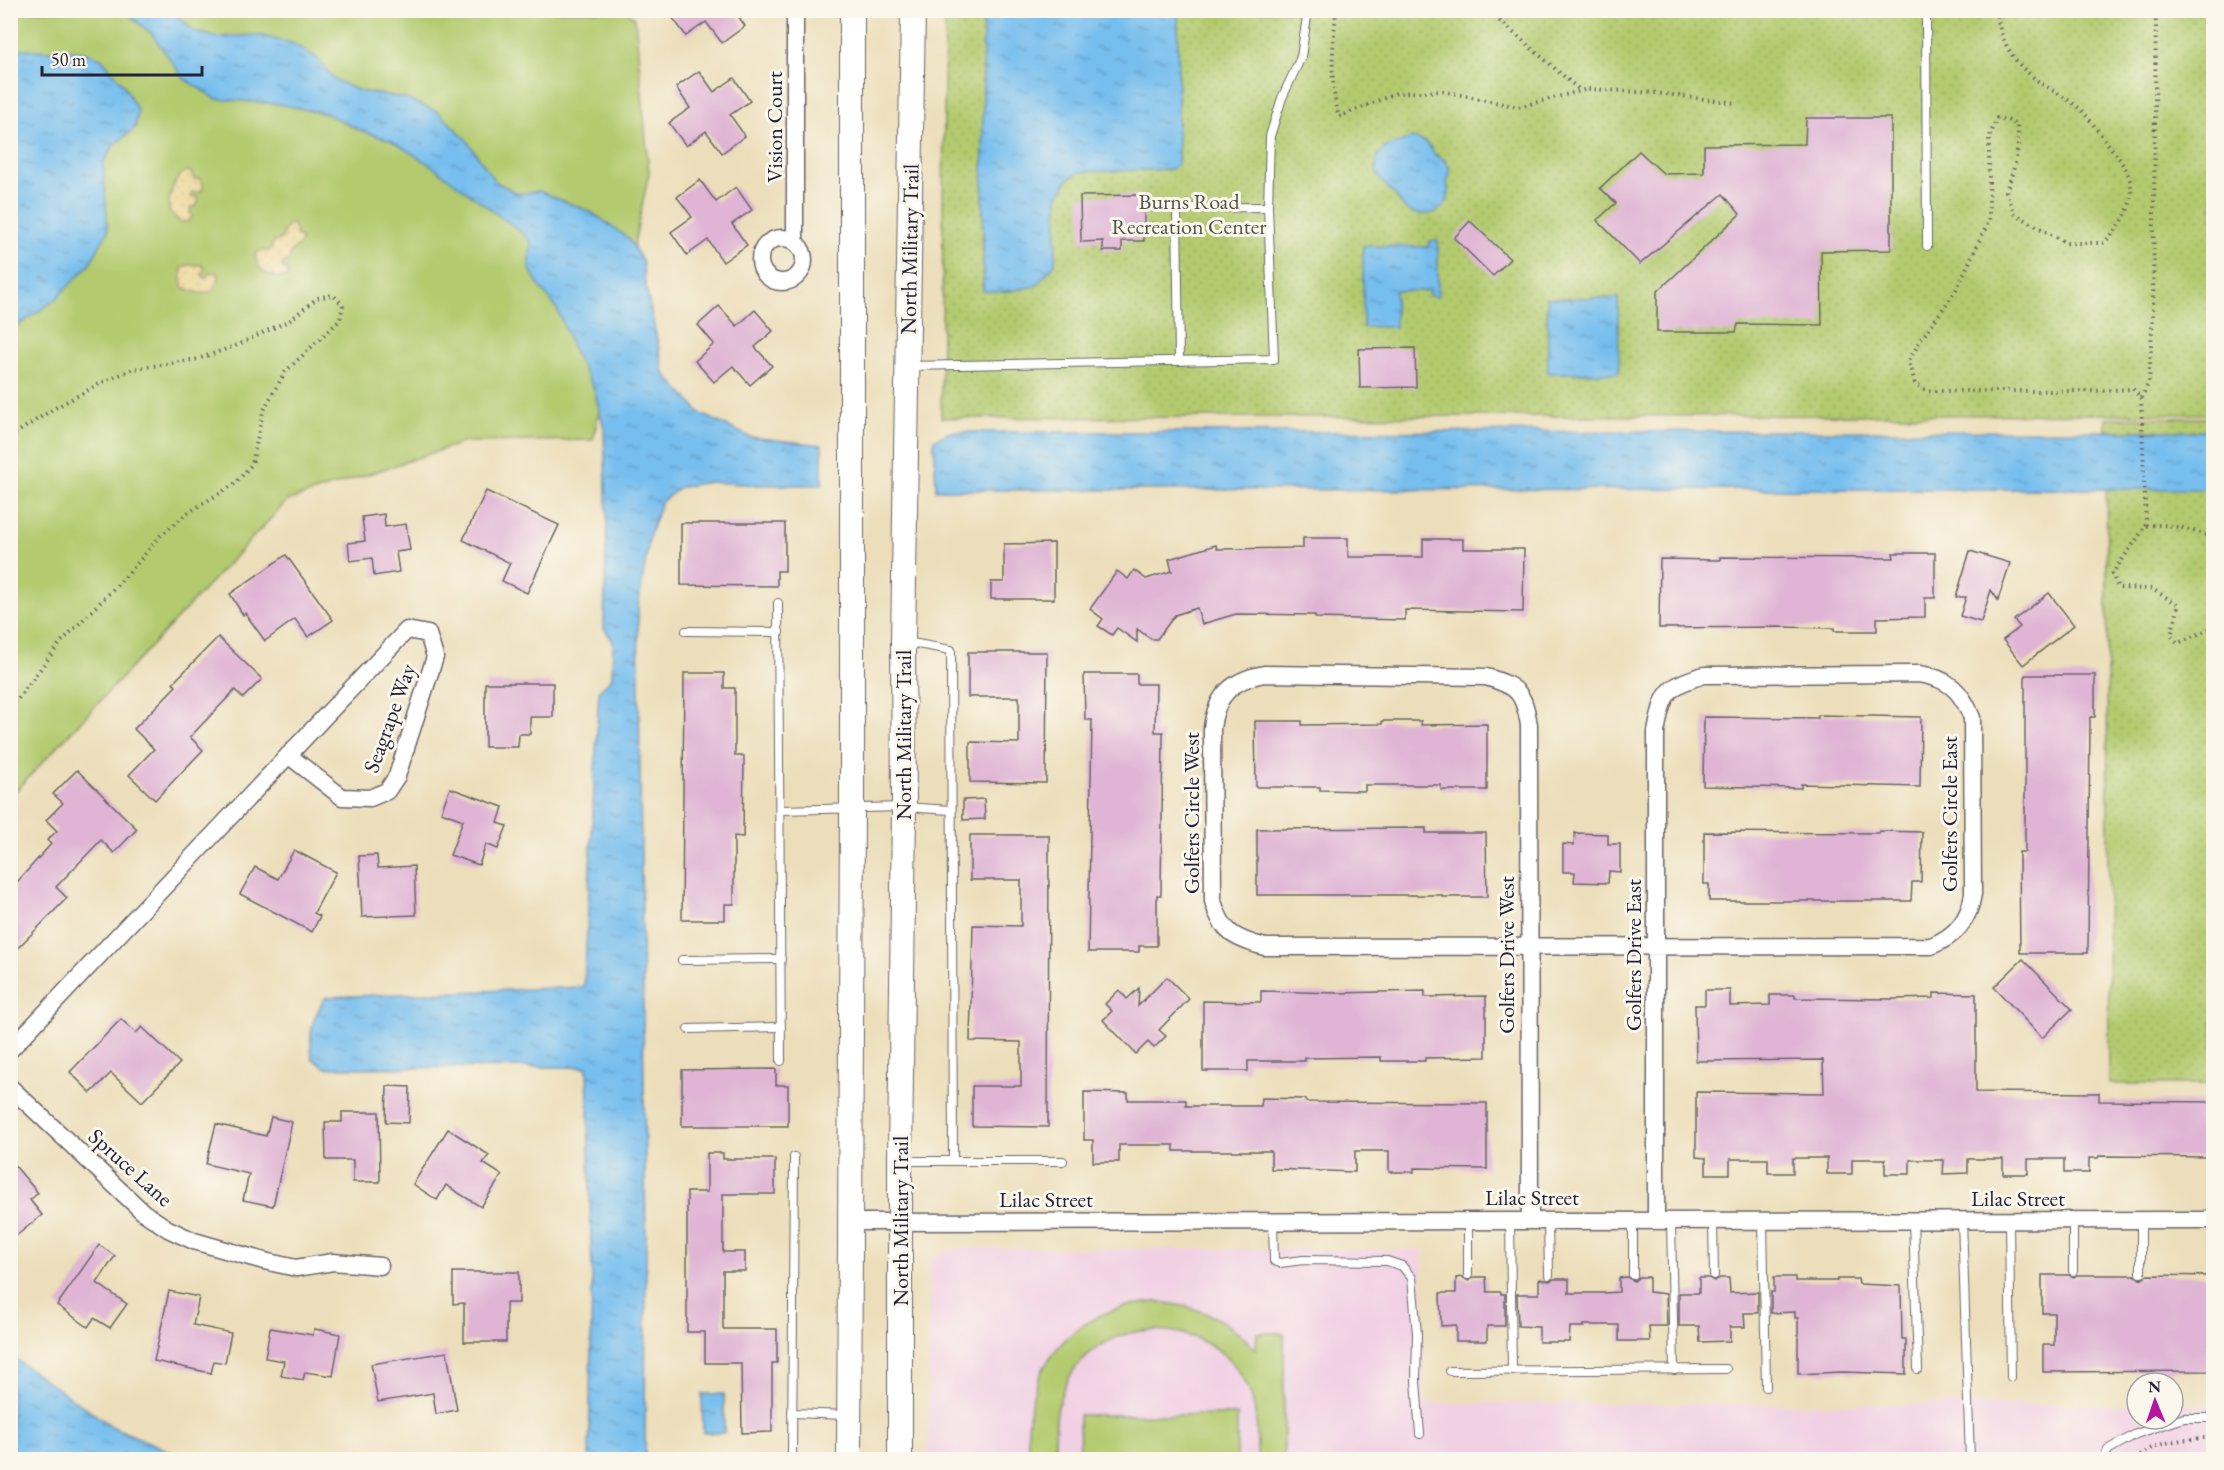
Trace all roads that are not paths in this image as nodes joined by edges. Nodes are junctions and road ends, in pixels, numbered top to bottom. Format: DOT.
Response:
graph roads {
  1 [pos="795,10"];
  2 [pos="852,10"];
  3 [pos="912,10"];
  4 [pos="1308,10"];
  5 [pos="1926,10"];
  6 [pos="1268,207"];
  7 [pos="795,242"];
  8 [pos="1927,246"];
  9 [pos="1179,361"];
  10 [pos="908,366"];
  11 [pos="778,603"];
  12 [pos="686,631"];
  13 [pos="779,632"];
  14 [pos="903,642"];
  15 [pos="1667,691"];
  16 [pos="1519,692"];
  17 [pos="288,755"];
  18 [pos="904,807"];
  19 [pos="780,810"];
  20 [pos="852,810"];
  21 [pos="951,810"];
  22 [pos="1529,947"];
  23 [pos="1656,947"];
  24 [pos="781,959"];
  25 [pos="682,960"];
  26 [pos="781,1027"];
  27 [pos="688,1029"];
  28 [pos="10,1050"];
  29 [pos="781,1061"];
  30 [pos="10,1087"];
  31 [pos="794,1157"];
  32 [pos="900,1161"];
  33 [pos="953,1161"];
  34 [pos="1063,1161"];
  35 [pos="1273,1220"];
  36 [pos="1467,1220"];
  37 [pos="1510,1220"];
  38 [pos="1530,1220"];
  39 [pos="1548,1220"];
  40 [pos="1633,1220"];
  41 [pos="1663,1220"];
  42 [pos="1713,1220"];
  43 [pos="1763,1220"];
  44 [pos="1913,1220"];
  45 [pos="1962,1220"];
  46 [pos="2009,1220"];
  47 [pos="2073,1220"];
  48 [pos="2141,1220"];
  49 [pos="2214,1220"];
  50 [pos="851,1222"];
  51 [pos="900,1222"];
  52 [pos="380,1266"];
  53 [pos="2073,1271"];
  54 [pos="2141,1273"];
  55 [pos="1468,1275"];
  56 [pos="1549,1275"];
  57 [pos="1633,1275"];
  58 [pos="1714,1275"];
  59 [pos="1726,1369"];
  60 [pos="1918,1369"];
  61 [pos="1674,1370"];
  62 [pos="1450,1371"];
  63 [pos="1512,1371"];
  64 [pos="2011,1377"];
  65 [pos="1766,1387"];
  66 [pos="792,1413"];
  67 [pos="849,1415"];
  68 [pos="2214,1418"];
  69 [pos="1420,1434"];
  70 [pos="792,1460"];
  71 [pos="849,1460"];
  72 [pos="900,1460"];
  73 [pos="1970,1460"];
  74 [pos="2104,1460"];
  1 -- 7 [label="street, Vision Court"];
  2 -- 20 [label="main road"];
  3 -- 10 [label="main road, North Military Trail"];
  4 -- 6 [label="lane"];
  5 -- 8 [label="lane"];
  6 -- 9 [label="lane"];
  6 -- 9 [label="lane"];
  9 -- 10 [label="lane"];
  10 -- 14 [label="main road, North Military Trail"];
  11 -- 13 [label="lane"];
  12 -- 13 [label="lane"];
  13 -- 19 [label="lane"];
  14 -- 18 [label="main road, North Military Trail"];
  14 -- 21 [label="lane"];
  15 -- 23 [label="street, Golfers Drive East"];
  15 -- 23 [label="street, Golfers Circle East"];
  16 -- 22 [label="street, Golfers Drive West"];
  16 -- 22 [label="street, Golfers Circle West"];
  17 -- 17 [label="street, Seagrape Way"];
  17 -- 28 [label="street, Seagrape Way"];
  18 -- 20 [label="lane"];
  18 -- 21 [label="lane"];
  18 -- 32 [label="main road, North Military Trail"];
  19 -- 20 [label="lane"];
  19 -- 24 [label="lane"];
  20 -- 50 [label="main road"];
  21 -- 33 [label="lane"];
  22 -- 23 [label="street, Golfers Circle East"];
  22 -- 38 [label="street, Golfers Drive West"];
  23 -- 41 [label="street, Golfers Drive East"];
  24 -- 25 [label="lane"];
  24 -- 26 [label="lane"];
  26 -- 27 [label="lane"];
  26 -- 29 [label="lane"];
  30 -- 52 [label="street, Spruce Lane"];
  31 -- 66 [label="lane"];
  32 -- 33 [label="lane"];
  32 -- 51 [label="main road, North Military Trail"];
  33 -- 34 [label="lane"];
  35 -- 36 [label="street, Lilac Street"];
  35 -- 51 [label="street, Lilac Street"];
  35 -- 69 [label="lane"];
  36 -- 37 [label="street, Lilac Street"];
  36 -- 55 [label="lane"];
  37 -- 38 [label="street, Lilac Street"];
  37 -- 63 [label="lane"];
  38 -- 39 [label="street, Lilac Street"];
  39 -- 40 [label="street, Lilac Street"];
  39 -- 56 [label="lane"];
  40 -- 41 [label="street, Lilac Street"];
  40 -- 57 [label="lane"];
  41 -- 42 [label="street, Lilac Street"];
  41 -- 61 [label="lane"];
  42 -- 43 [label="street, Lilac Street"];
  42 -- 58 [label="lane"];
  43 -- 44 [label="street, Lilac Street"];
  43 -- 65 [label="lane"];
  44 -- 45 [label="street, Lilac Street"];
  44 -- 60 [label="lane"];
  45 -- 46 [label="street, Lilac Street"];
  45 -- 73 [label="lane"];
  46 -- 47 [label="street, Lilac Street"];
  46 -- 64 [label="lane"];
  47 -- 48 [label="street, Lilac Street"];
  47 -- 53 [label="lane"];
  48 -- 49 [label="street, Lilac Street"];
  48 -- 54 [label="lane"];
  50 -- 51 [label="street, Lilac Street"];
  50 -- 67 [label="main road"];
  51 -- 72 [label="main road, North Military Trail"];
  59 -- 61 [label="lane"];
  61 -- 63 [label="lane"];
  62 -- 63 [label="lane"];
  66 -- 67 [label="lane"];
  66 -- 70 [label="lane"];
  67 -- 71 [label="main road"];
  68 -- 74 [label="lane"];
}
